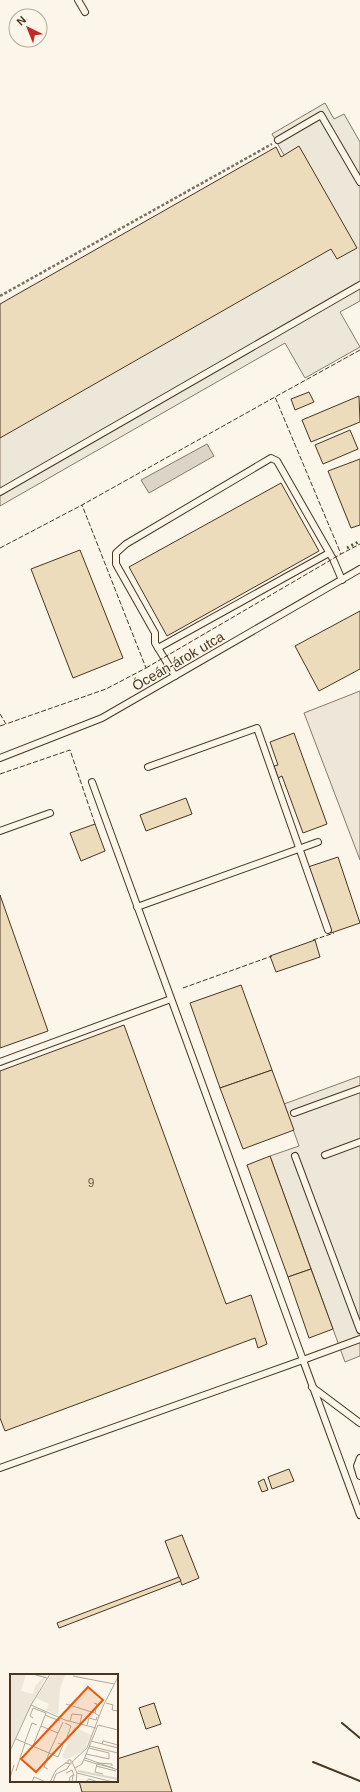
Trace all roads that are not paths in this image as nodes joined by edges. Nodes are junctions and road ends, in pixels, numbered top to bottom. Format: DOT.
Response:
graph roads {
  1 [pos="78,0"];
  2 [pos="85,12"];
  3 [pos="278,140"];
  4 [pos="360,182"];
  5 [pos="360,285"];
  6 [pos="0,492"];
  7 [pos="329,552"];
  8 [pos="360,569"];
  9 [pos="342,580"];
  10 [pos="158,648"];
  11 [pos="174,676"];
  12 [pos="0,758"];
  13 [pos="148,767"];
  14 [pos="92,782"];
  15 [pos="50,813"];
  16 [pos="0,831"];
  17 [pos="318,842"];
  18 [pos="299,849"];
  19 [pos="137,907"];
  20 [pos="328,930"];
  21 [pos="171,999"];
  22 [pos="0,1062"];
  23 [pos="360,1088"];
  24 [pos="294,1113"];
  25 [pos="360,1142"];
  26 [pos="325,1155"];
  27 [pos="295,1156"];
  28 [pos="360,1330"];
  29 [pos="360,1339"];
  30 [pos="303,1360"];
  31 [pos="312,1386"];
  32 [pos="360,1423"];
  33 [pos="360,1458"];
  34 [pos="0,1468"];
  35 [pos="360,1476"];
  36 [pos="360,1515"];
  1 -- 2 [label="lane"];
  3 -- 4 [label="lane"];
  5 -- 6 [label="lane"];
  7 -- 9 [label="lane"];
  7 -- 10 [label="lane"];
  7 -- 10 [label="lane"];
  8 -- 9 [label="lane, Óceán-árok utca"];
  9 -- 11 [label="lane, Óceán-árok utca"];
  10 -- 11 [label="lane"];
  11 -- 12 [label="lane, Óceán-árok utca"];
  13 -- 18 [label="lane"];
  14 -- 19 [label="lane"];
  15 -- 16 [label="lane"];
  17 -- 18 [label="lane"];
  18 -- 19 [label="lane"];
  18 -- 20 [label="lane"];
  19 -- 21 [label="lane"];
  21 -- 22 [label="lane"];
  21 -- 30 [label="lane"];
  23 -- 24 [label="lane"];
  25 -- 26 [label="lane"];
  27 -- 28 [label="lane"];
  29 -- 30 [label="lane"];
  30 -- 31 [label="lane"];
  30 -- 34 [label="lane"];
  31 -- 32 [label="lane"];
  31 -- 36 [label="lane"];
  33 -- 35 [label="lane"];
}
